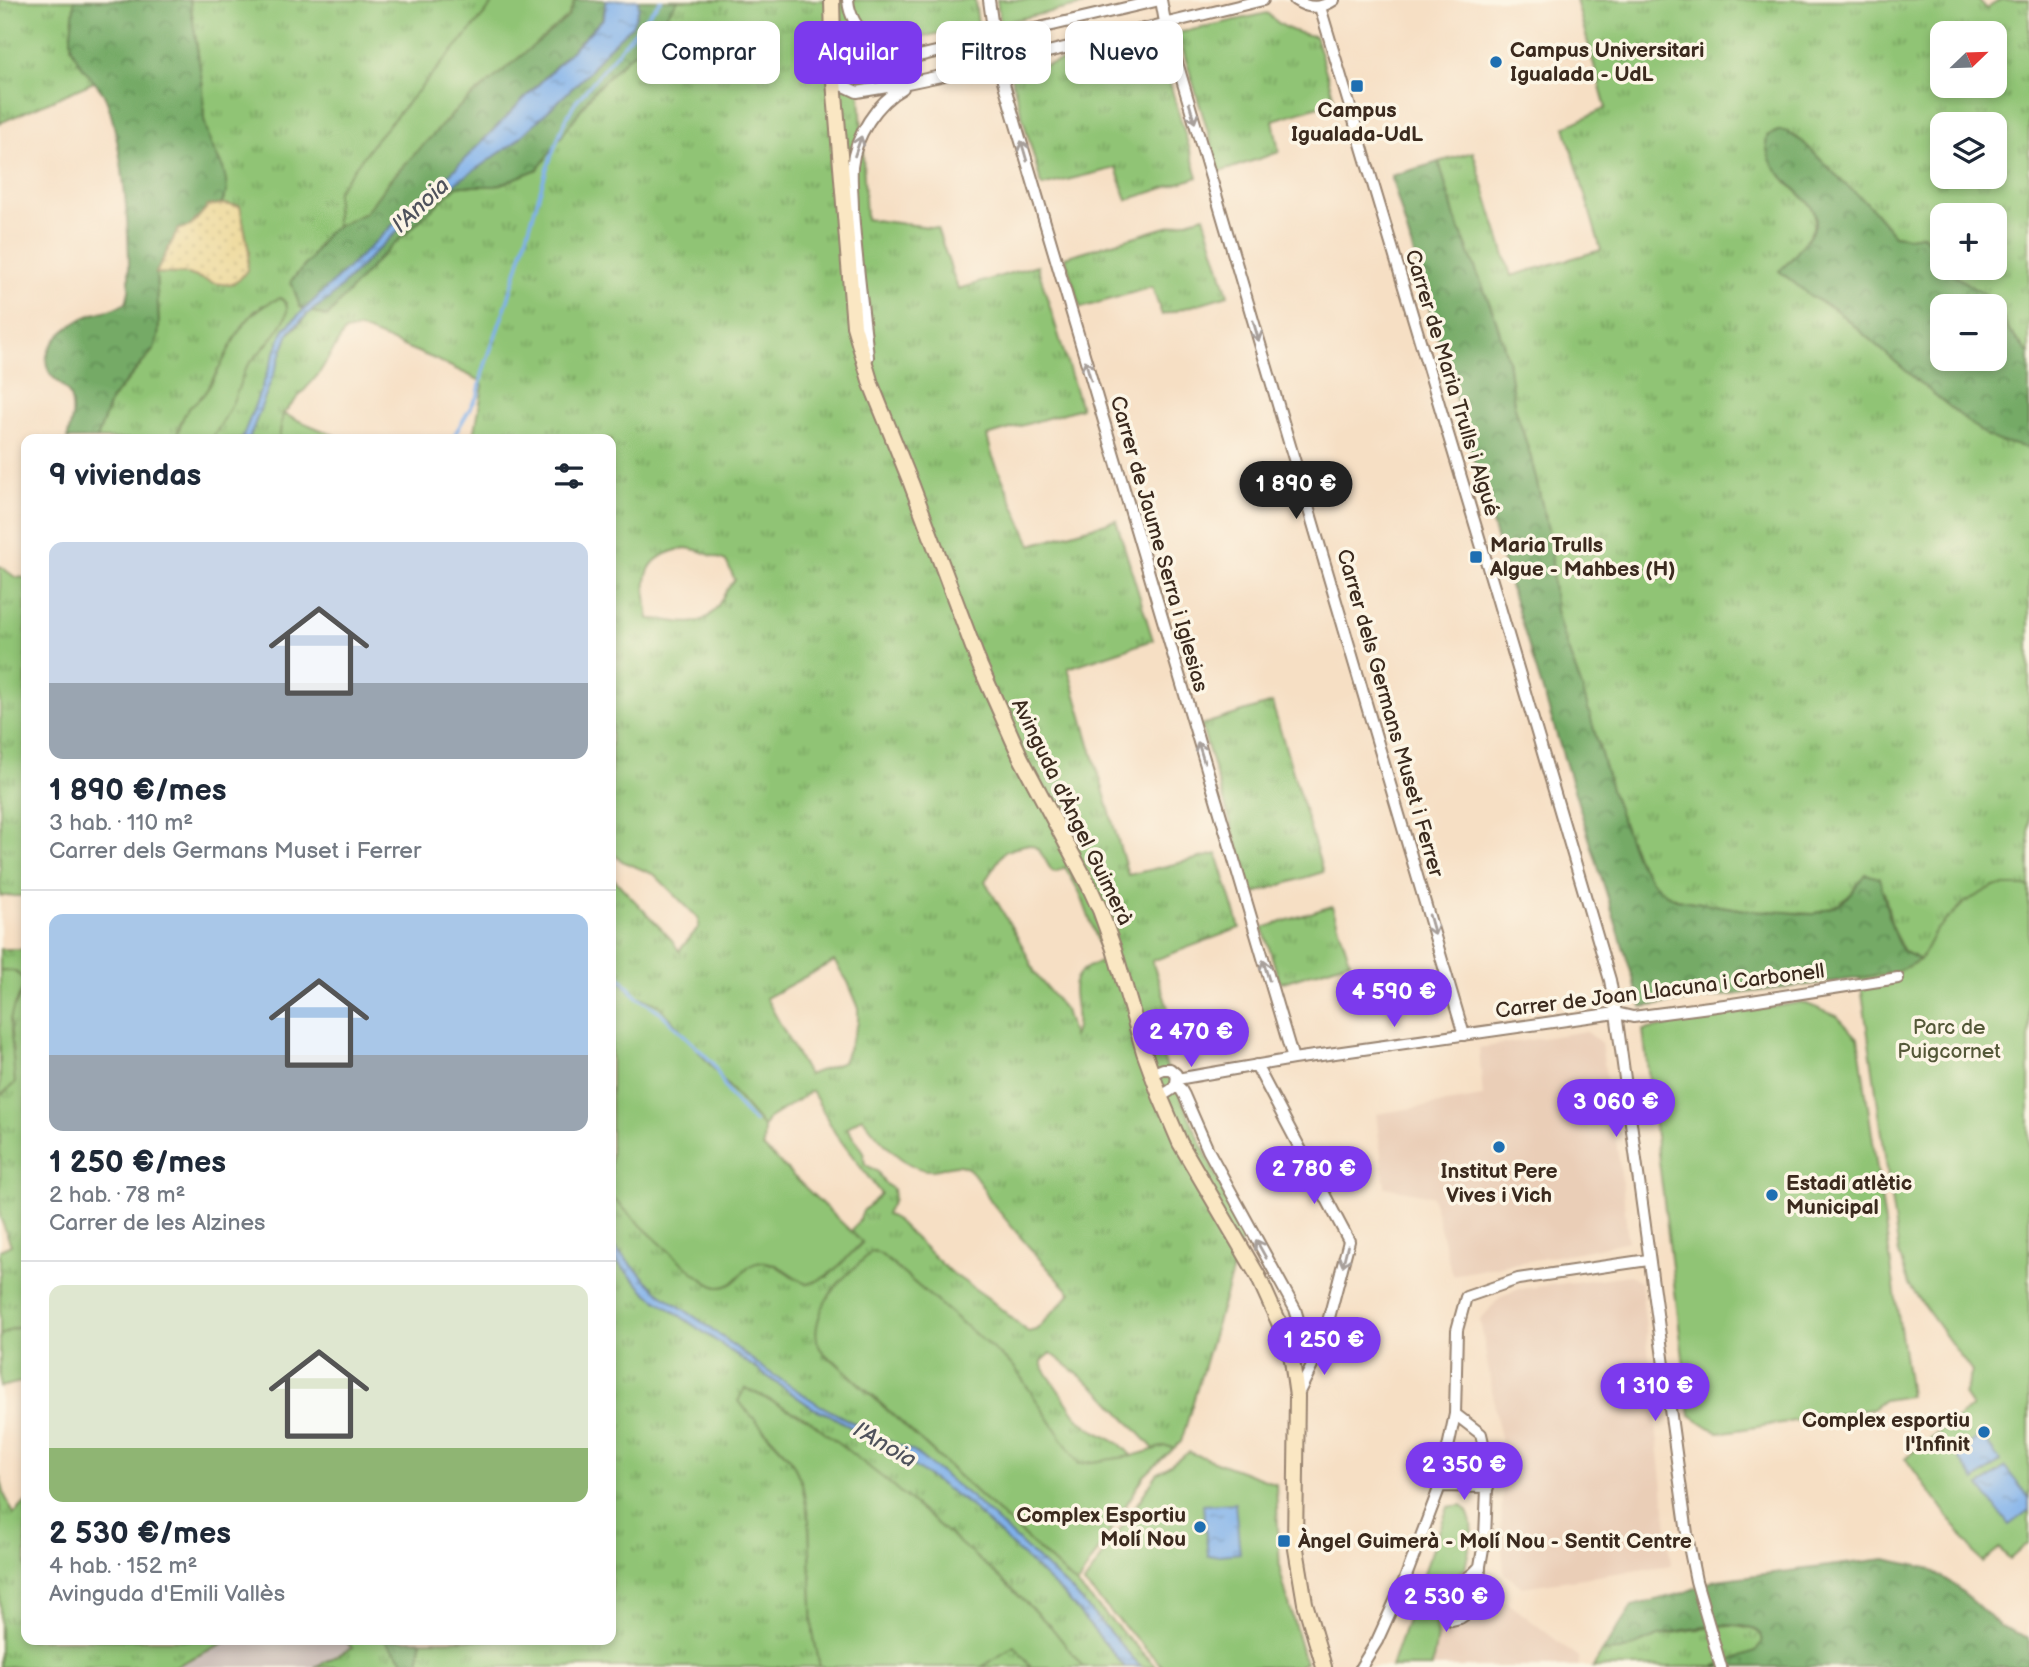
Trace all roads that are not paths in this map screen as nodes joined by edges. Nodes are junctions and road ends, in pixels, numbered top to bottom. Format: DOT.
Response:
graph roads {
  1 [pos="832,0"];
  2 [pos="848,0"];
  3 [pos="989,0"];
  4 [pos="1160,0"];
  5 [pos="1263,0"];
  6 [pos="1295,0"];
  7 [pos="1334,0"];
  8 [pos="1320,7"];
  9 [pos="831,21"];
  10 [pos="855,21"];
  11 [pos="992,21"];
  12 [pos="1165,21"];
  13 [pos="1169,21"];
  14 [pos="1051,26"];
  15 [pos="1183,83"];
  16 [pos="834,84"];
  17 [pos="840,84"];
  18 [pos="899,84"];
  19 [pos="910,84"];
  20 [pos="1004,84"];
  21 [pos="871,384"];
  22 [pos="1898,978"];
  23 [pos="1616,1013"];
  24 [pos="1464,1035"];
  25 [pos="1293,1059"];
  26 [pos="1256,1065"];
  27 [pos="1152,1074"];
  28 [pos="1176,1083"];
  29 [pos="1160,1096"];
  30 [pos="1648,1260"];
  31 [pos="1309,1355"];
  32 [pos="1292,1360"];
  33 [pos="1297,1396"];
  34 [pos="1455,1414"];
  35 [pos="1440,1486"];
  36 [pos="1488,1487"];
  37 [pos="1480,1566"];
  38 [pos="1377,1641"];
  39 [pos="1324,1667"];
  40 [pos="1361,1667"];
  41 [pos="1370,1667"];
  42 [pos="1721,1667"];
  1 -- 9 [label="street, Avinguda d'Àngel Guimerà"];
  2 -- 10 [label="street"];
  3 -- 11 [label="street, Carrer de Jaume Serra i Iglesias"];
  4 -- 12 [label="street, Carrer dels Germans Muset i Ferrer"];
  4 -- 14 [label="street"];
  5 -- 13 [label="street"];
  6 -- 8 [label="street"];
  7 -- 8 [label="street"];
  8 -- 23 [label="street, Carrer de Maria Trulls i Algué"];
  15 -- 24 [label="street, Carrer dels Germans Muset i Ferrer, one-way"];
  16 -- 21 [label="street, Avinguda d'Àngel Guimerà"];
  17 -- 18 [label="street"];
  21 -- 19 [label="street, one-way"];
  25 -- 20 [label="street, Carrer de Jaume Serra i Iglesias, one-way"];
  21 -- 27 [label="street, Avinguda d'Àngel Guimerà"];
  22 -- 23 [label="street, Carrer de Joan Llacuna i Carbonell"];
  23 -- 24 [label="street, Carrer de Joan Llacuna i Carbonell"];
  23 -- 30 [label="street, Carrer de Maria Trulls i Algué"];
  24 -- 25 [label="street, Carrer de Joan Llacuna i Carbonell"];
  25 -- 26 [label="street, Carrer de Joan Llacuna i Carbonell"];
  26 -- 28 [label="street, Carrer de Joan Llacuna i Carbonell"];
  26 -- 31 [label="street, one-way"];
  27 -- 28 [label="street, Carrer de Joan Llacuna i Carbonell"];
  27 -- 29 [label="street, Avinguda d'Àngel Guimerà"];
  28 -- 29 [label="street, Carrer de Joan Llacuna i Carbonell"];
  31 -- 28 [label="street, one-way"];
  29 -- 32 [label="street, Avinguda d'Àngel Guimerà"];
  30 -- 34 [label="street"];
  30 -- 42 [label="street, Carrer de Maria Trulls i Algué"];
  31 -- 32 [label="street"];
  31 -- 33 [label="street"];
  32 -- 33 [label="street, Avinguda d'Àngel Guimerà"];
  33 -- 39 [label="street, Avinguda d'Àngel Guimerà"];
  34 -- 35 [label="street"];
  34 -- 36 [label="street"];
  35 -- 36 [label="street"];
  35 -- 38 [label="street"];
  36 -- 37 [label="street"];
  37 -- 37 [label="street"];
  38 -- 40 [label="street"];
  38 -- 41 [label="street"];
}
